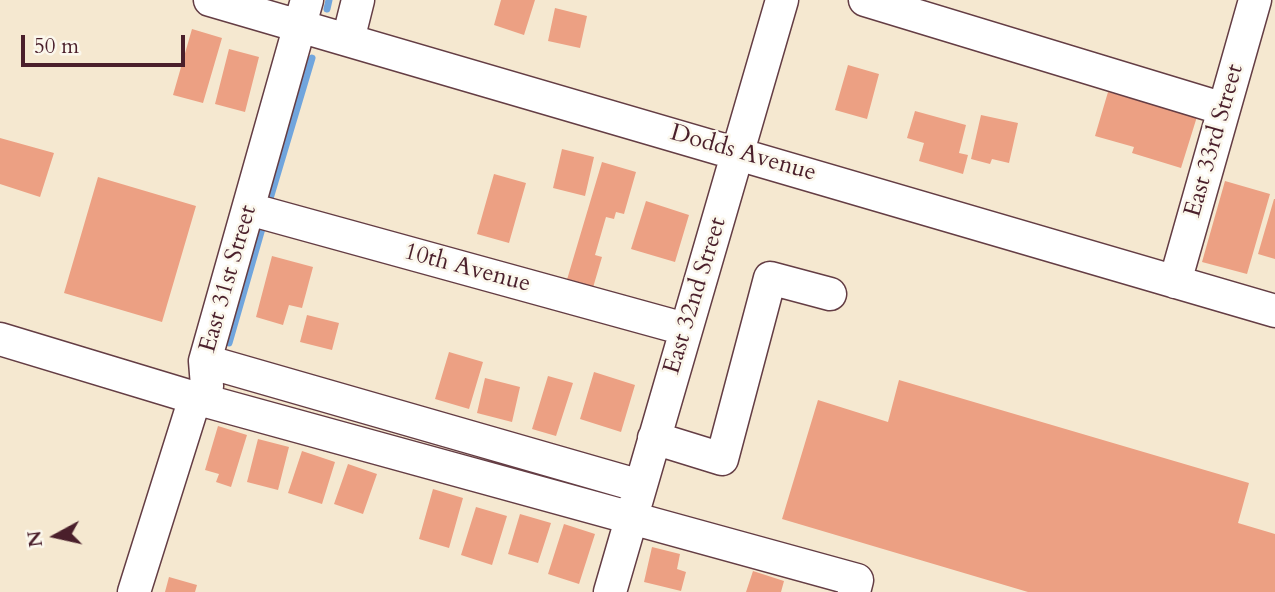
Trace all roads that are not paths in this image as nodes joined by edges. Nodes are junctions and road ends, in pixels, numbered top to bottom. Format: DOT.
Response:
graph roads {
  1 [pos="210,0"];
  2 [pos="358,0"];
  3 [pos="782,0"];
  4 [pos="865,0"];
  5 [pos="1255,0"];
  6 [pos="303,13"];
  7 [pos="348,40"];
  8 [pos="1224,109"];
  9 [pos="739,152"];
  10 [pos="249,209"];
  11 [pos="1175,282"];
  12 [pos="830,294"];
  13 [pos="1275,311"];
  14 [pos="685,329"];
  15 [pos="0,339"];
  16 [pos="205,361"];
  17 [pos="195,398"];
  18 [pos="654,438"];
  19 [pos="640,485"];
  20 [pos="631,516"];
  21 [pos="134,592"];
  22 [pos="610,592"];
  23 [pos="854,592"];
  1 -- 6 [label="street, Dodds Avenue"];
  2 -- 7 [label="street"];
  3 -- 9 [label="street, East 32nd Street"];
  4 -- 8 [label="street"];
  5 -- 8 [label="street, East 33rd Street"];
  6 -- 7 [label="street, Dodds Avenue"];
  6 -- 10 [label="street, East 31st Street"];
  7 -- 9 [label="street, Dodds Avenue"];
  8 -- 11 [label="street, East 33rd Street"];
  9 -- 11 [label="street, Dodds Avenue"];
  9 -- 14 [label="street, East 32nd Street"];
  10 -- 14 [label="street, 10th Avenue"];
  10 -- 16 [label="street, East 31st Street"];
  11 -- 13 [label="street, Dodds Avenue"];
  12 -- 18 [label="street"];
  14 -- 18 [label="street, East 32nd Street"];
  15 -- 17 [label="street"];
  16 -- 17 [label="street, East 31st Street"];
  16 -- 19 [label="street"];
  17 -- 20 [label="street"];
  17 -- 21 [label="street, East 31st Street"];
  18 -- 19 [label="street, East 32nd Street"];
  19 -- 20 [label="street, East 32nd Street"];
  20 -- 22 [label="street, East 32nd Street"];
  20 -- 23 [label="street"];
}
